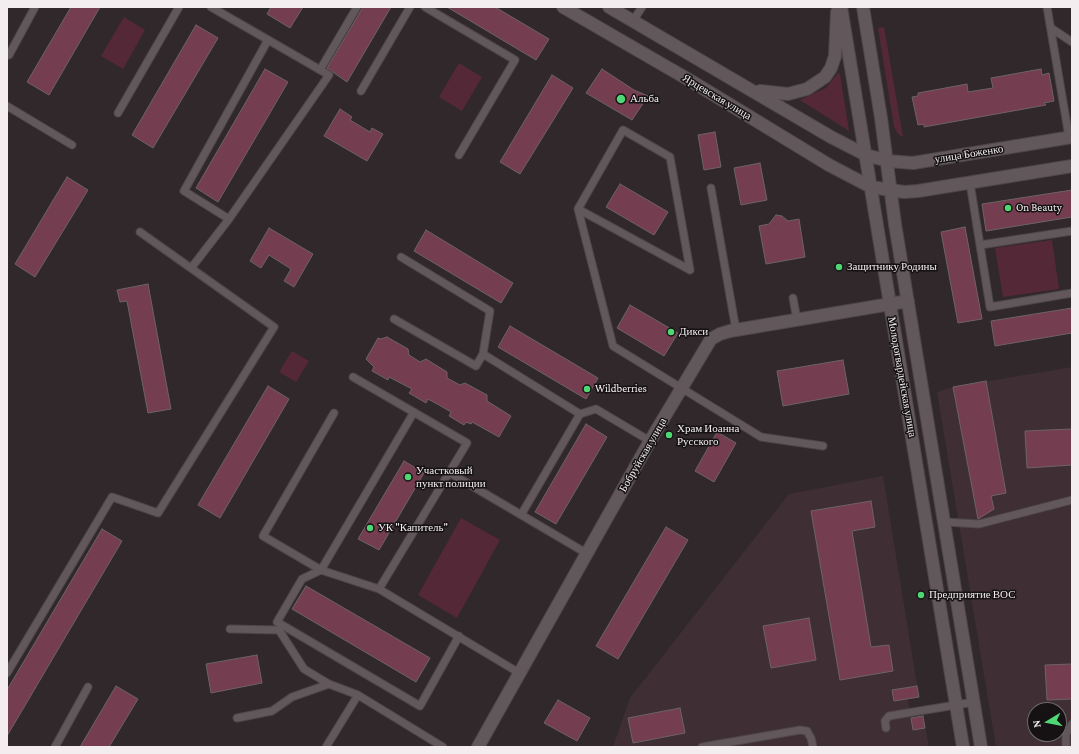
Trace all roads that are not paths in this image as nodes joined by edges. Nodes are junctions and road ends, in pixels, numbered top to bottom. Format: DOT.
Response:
graph roads {
  1 [pos="35,7"];
  2 [pos="179,7"];
  3 [pos="211,7"];
  4 [pos="357,7"];
  5 [pos="410,7"];
  6 [pos="425,7"];
  7 [pos="563,7"];
  8 [pos="609,7"];
  9 [pos="642,7"];
  10 [pos="838,7"];
  11 [pos="841,7"];
  12 [pos="863,7"];
  13 [pos="1047,7"];
  14 [pos="633,21"];
  15 [pos="1051,28"];
  16 [pos="268,40"];
  17 [pos="1072,42"];
  18 [pos="9,54"];
  19 [pos="320,70"];
  20 [pos="751,89"];
  21 [pos="361,91"];
  22 [pos="7,106"];
  23 [pos="118,113"];
  24 [pos="1070,137"];
  25 [pos="72,145"];
  26 [pos="460,155"];
  27 [pos="866,155"];
  28 [pos="888,162"];
  29 [pos="1072,166"];
  30 [pos="970,183"];
  31 [pos="871,187"];
  32 [pos="712,188"];
  33 [pos="891,191"];
  34 [pos="578,209"];
  35 [pos="229,219"];
  36 [pos="1072,231"];
  37 [pos="140,232"];
  38 [pos="980,245"];
  39 [pos="400,257"];
  40 [pos="192,267"];
  41 [pos="1072,293"];
  42 [pos="793,298"];
  43 [pos="908,301"];
  44 [pos="889,304"];
  45 [pos="394,319"];
  46 [pos="797,320"];
  47 [pos="736,330"];
  48 [pos="483,354"];
  49 [pos="353,377"];
  50 [pos="681,388"];
  51 [pos="414,412"];
  52 [pos="334,413"];
  53 [pos="580,414"];
  54 [pos="650,442"];
  55 [pos="823,446"];
  56 [pos="450,474"];
  57 [pos="1072,500"];
  58 [pos="521,515"];
  59 [pos="946,522"];
  60 [pos="586,553"];
  61 [pos="321,570"];
  62 [pos="379,589"];
  63 [pos="230,629"];
  64 [pos="459,636"];
  65 [pos="7,673"];
  66 [pos="521,674"];
  67 [pos="328,684"];
  68 [pos="88,687"];
  69 [pos="358,694"];
  70 [pos="974,702"];
  71 [pos="956,705"];
  72 [pos="237,718"];
  73 [pos="1072,724"];
  74 [pos="886,728"];
  75 [pos="434,745"];
  76 [pos="55,747"];
  77 [pos="326,747"];
  78 [pos="443,747"];
  79 [pos="478,747"];
  80 [pos="702,747"];
  81 [pos="813,747"];
  82 [pos="963,747"];
  83 [pos="981,747"];
  84 [pos="1066,747"];
  1 -- 18 [label="lane"];
  2 -- 23 [label="lane"];
  3 -- 16 [label="lane"];
  4 -- 19 [label="lane"];
  5 -- 21 [label="lane"];
  6 -- 26 [label="lane"];
  7 -- 31 [label="main road, Ярцевская улица"];
  8 -- 14 [label="main road"];
  9 -- 14 [label="lane"];
  10 -- 20 [label="main road"];
  11 -- 27 [label="main road, Молодогвардейская улица"];
  12 -- 28 [label="main road, Молодогвардейская улица"];
  13 -- 15 [label="lane"];
  14 -- 20 [label="main road"];
  15 -- 17 [label="lane"];
  15 -- 24 [label="lane"];
  16 -- 19 [label="lane"];
  16 -- 35 [label="lane"];
  19 -- 35 [label="lane"];
  20 -- 27 [label="main road"];
  22 -- 25 [label="lane"];
  24 -- 28 [label="main road, улица Боженко"];
  27 -- 28 [label="main road, улица Боженко"];
  27 -- 31 [label="main road, Молодогвардейская улица"];
  28 -- 33 [label="main road, Молодогвардейская улица"];
  29 -- 30 [label="main road"];
  30 -- 33 [label="main road"];
  30 -- 38 [label="lane"];
  31 -- 33 [label="main road"];
  31 -- 44 [label="main road, Молодогвардейская улица"];
  32 -- 47 [label="lane"];
  33 -- 43 [label="main road, Молодогвардейская улица"];
  34 -- 34 [label="lane"];
  34 -- 50 [label="lane"];
  35 -- 40 [label="lane"];
  36 -- 38 [label="lane"];
  37 -- 40 [label="lane"];
  38 -- 41 [label="lane"];
  39 -- 48 [label="lane"];
  40 -- 65 [label="lane"];
  42 -- 46 [label="lane"];
  43 -- 44 [label="main road, Бобруйская улица"];
  43 -- 59 [label="main road, Молодогвардейская улица"];
  44 -- 46 [label="main road, Бобруйская улица"];
  44 -- 71 [label="main road, Молодогвардейская улица"];
  45 -- 48 [label="lane"];
  46 -- 47 [label="main road, Бобруйская улица"];
  47 -- 50 [label="main road, Бобруйская улица"];
  48 -- 53 [label="lane"];
  49 -- 51 [label="lane"];
  50 -- 54 [label="main road, Бобруйская улица"];
  50 -- 55 [label="lane"];
  51 -- 56 [label="lane"];
  51 -- 61 [label="lane"];
  52 -- 61 [label="lane"];
  53 -- 54 [label="lane"];
  53 -- 58 [label="lane"];
  54 -- 60 [label="main road, Бобруйская улица"];
  56 -- 58 [label="lane"];
  56 -- 62 [label="lane"];
  57 -- 59 [label="lane"];
  58 -- 60 [label="lane"];
  59 -- 70 [label="main road, Молодогвардейская улица"];
  60 -- 66 [label="main road, Бобруйская улица"];
  61 -- 62 [label="lane"];
  61 -- 64 [label="lane"];
  62 -- 64 [label="lane"];
  63 -- 67 [label="lane"];
  64 -- 66 [label="lane"];
  66 -- 79 [label="main road, Бобруйская улица"];
  67 -- 69 [label="lane"];
  67 -- 72 [label="lane"];
  68 -- 76 [label="lane"];
  69 -- 75 [label="lane"];
  69 -- 77 [label="lane"];
  70 -- 71 [label="lane"];
  70 -- 83 [label="main road, Молодогвардейская улица"];
  71 -- 74 [label="lane"];
  71 -- 82 [label="main road, Молодогвардейская улица"];
  73 -- 84 [label="lane"];
  75 -- 78 [label="lane"];
  80 -- 81 [label="lane"];
}
